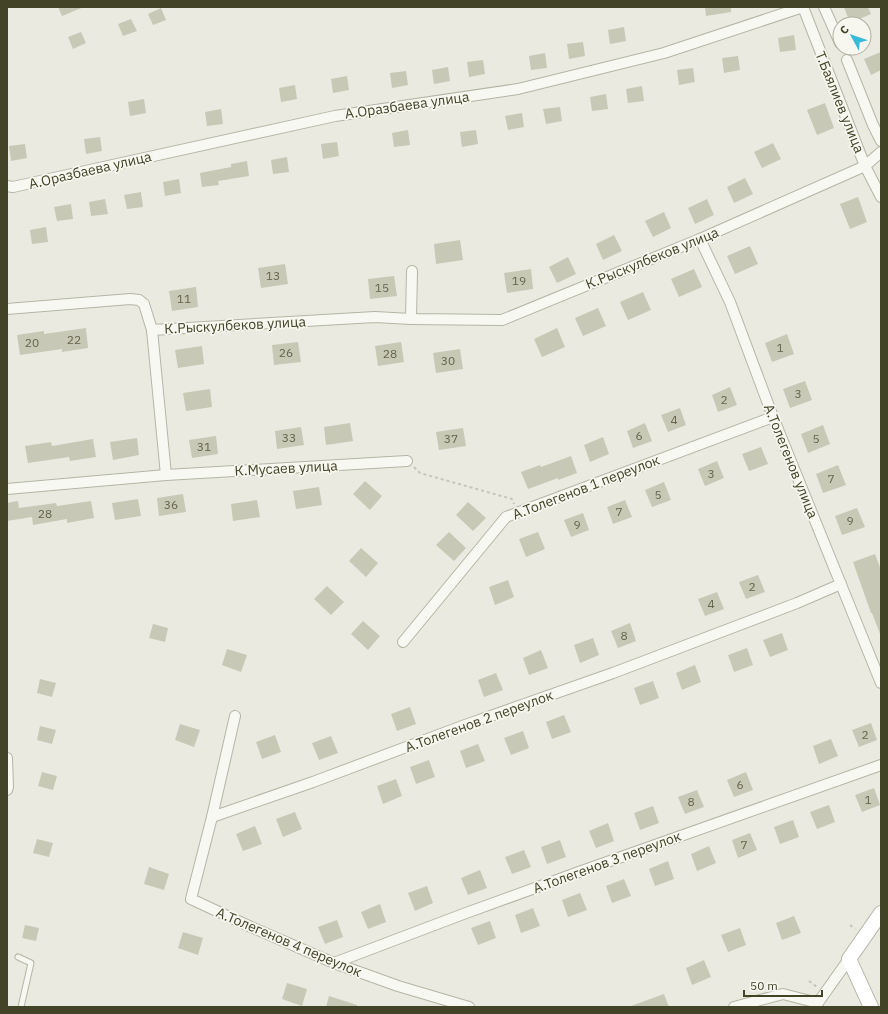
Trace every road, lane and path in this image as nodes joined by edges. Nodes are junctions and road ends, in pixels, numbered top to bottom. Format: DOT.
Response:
graph roads {
  1 [pos="803,7"];
  2 [pos="824,7"];
  3 [pos="832,25"];
  4 [pos="847,60"];
  5 [pos="881,141"];
  6 [pos="881,152"];
  7 [pos="865,166"];
  8 [pos="7,186"];
  9 [pos="881,196"];
  10 [pos="700,239"];
  11 [pos="412,270"];
  12 [pos="7,308"];
  13 [pos="411,319"];
  14 [pos="152,330"];
  15 [pos="773,417"];
  16 [pos="407,461"];
  17 [pos="166,475"];
  18 [pos="7,489"];
  19 [pos="518,513"];
  20 [pos="841,584"];
  21 [pos="403,642"];
  22 [pos="881,683"];
  23 [pos="235,716"];
  24 [pos="7,758"];
  25 [pos="881,765"];
  26 [pos="7,790"];
  27 [pos="212,817"];
  28 [pos="881,913"];
  29 [pos="18,956"];
  30 [pos="849,959"];
  31 [pos="334,963"];
  32 [pos="817,1005"];
  33 [pos="21,1007"];
  34 [pos="469,1007"];
  35 [pos="734,1007"];
  36 [pos="871,1007"];
  1 -- 7 [label="street, Т.Баялиев улица"];
  1 -- 8 [label="street, А.Оразбаева улица"];
  2 -- 3 [label="street, Т.Баялиев улица"];
  4 -- 5 [label="street, Т.Баялиев улица"];
  6 -- 7 [label="street, К.Рыскулбеков улица"];
  7 -- 9 [label="street, Т.Баялиев улица"];
  7 -- 10 [label="street, К.Рыскулбеков улица"];
  10 -- 13 [label="street, К.Рыскулбеков улица"];
  10 -- 15 [label="street, А.Толегенов улица"];
  11 -- 13 [label="street"];
  12 -- 14 [label="street, К.Рыскулбеков улица"];
  13 -- 14 [label="street, К.Рыскулбеков улица"];
  14 -- 17 [label="street"];
  15 -- 19 [label="street, А.Толегенов 1 переулок"];
  15 -- 20 [label="street, А.Толегенов улица"];
  16 -- 17 [label="street, К.Мусаев улица"];
  16 -- 19 [label="path"];
  17 -- 18 [label="street, К.Мусаев улица"];
  19 -- 21 [label="street, А.Толегенов 1 переулок"];
  20 -- 22 [label="street, А.Толегенов улица"];
  20 -- 27 [label="street, А.Толегенов 2 переулок"];
  23 -- 27 [label="street"];
  24 -- 26 [label="street"];
  25 -- 31 [label="street, А.Толегенов 3 переулок"];
  27 -- 31 [label="street, А.Толегенов 4 переулок"];
  28 -- 30 [label="main road"];
  29 -- 33 [label="lane"];
  30 -- 32 [label="street"];
  30 -- 36 [label="main road"];
  31 -- 34 [label="street, А.Толегенов 4 переулок"];
  32 -- 35 [label="street"];
}
